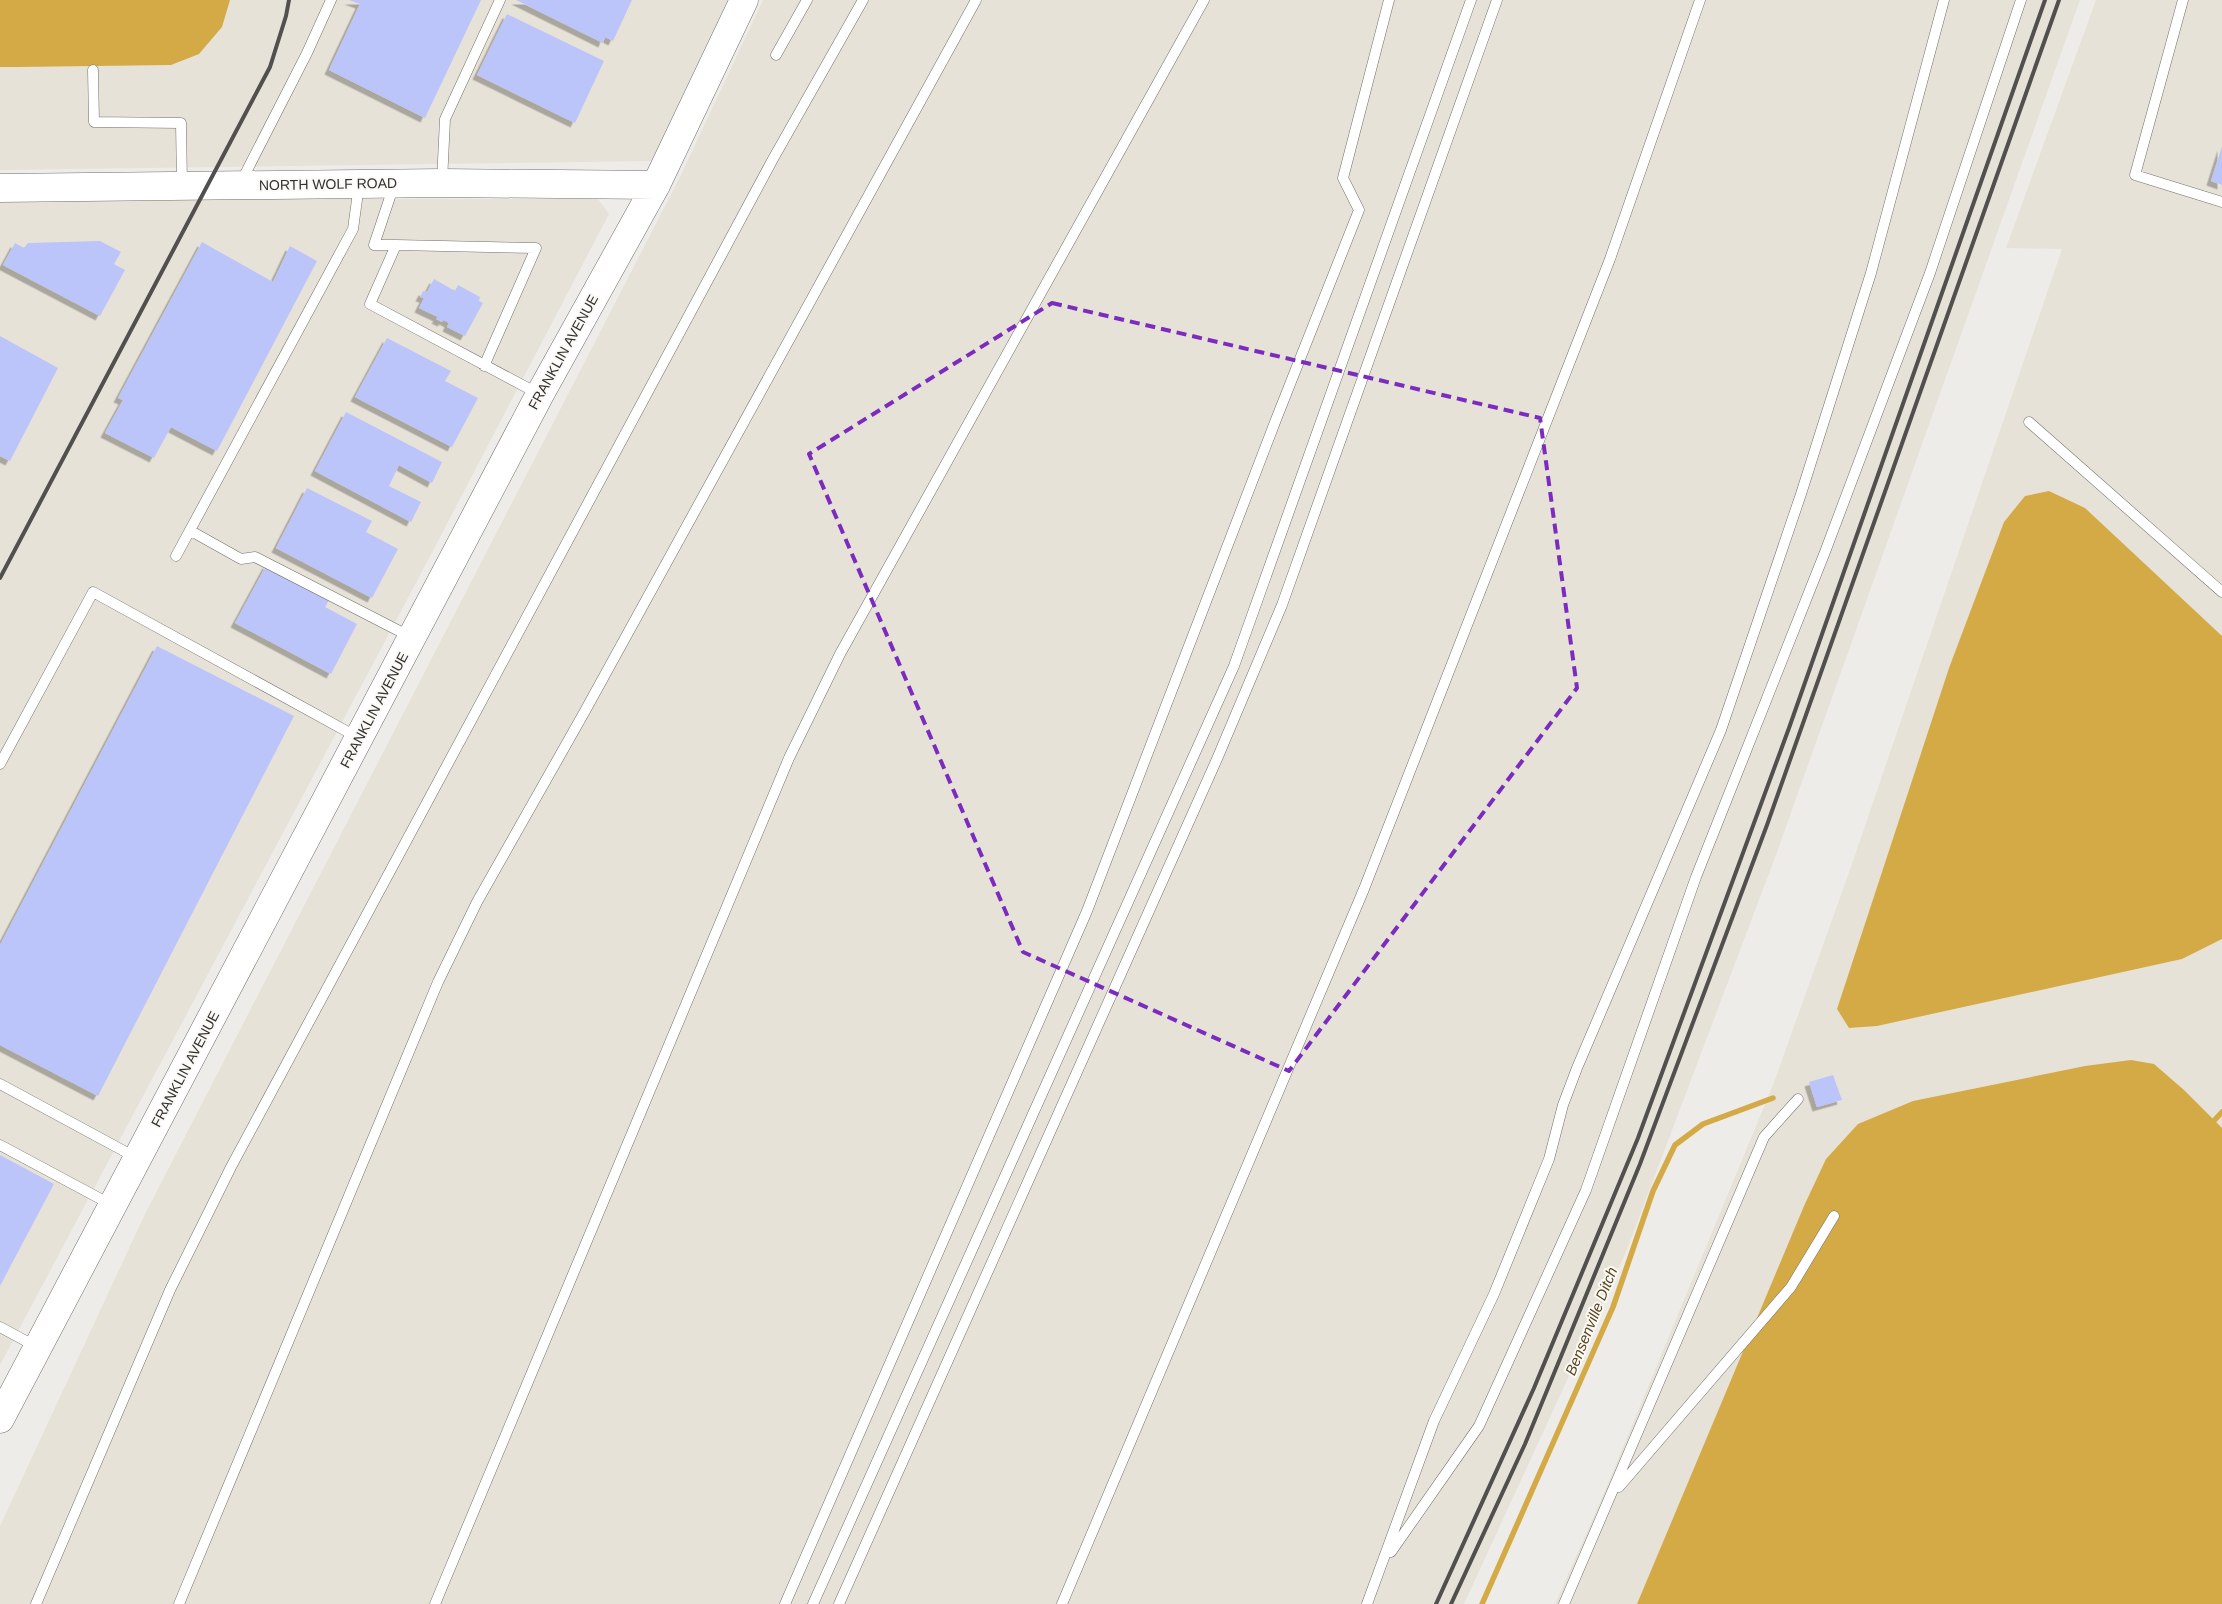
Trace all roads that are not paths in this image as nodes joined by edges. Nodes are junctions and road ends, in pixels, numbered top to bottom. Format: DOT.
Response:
graph roads {
  1 [pos="331,0"];
  2 [pos="500,0"];
  3 [pos="744,0"];
  4 [pos="807,0"];
  5 [pos="863,0"];
  6 [pos="976,0"];
  7 [pos="1204,0"];
  8 [pos="1389,0"];
  9 [pos="1471,0"];
  10 [pos="1498,0"];
  11 [pos="1700,0"];
  12 [pos="1944,0"];
  13 [pos="2021,0"];
  14 [pos="2183,0"];
  15 [pos="776,56"];
  16 [pos="93,70"];
  17 [pos="394,183"];
  18 [pos="442,183"];
  19 [pos="359,184"];
  20 [pos="182,185"];
  21 [pos="239,185"];
  22 [pos="656,185"];
  23 [pos="0,188"];
  24 [pos="2222,202"];
  25 [pos="396,245"];
  26 [pos="484,366"];
  27 [pos="540,394"];
  28 [pos="2029,422"];
  29 [pos="190,531"];
  30 [pos="176,556"];
  31 [pos="2222,592"];
  32 [pos="412,638"];
  33 [pos="359,738"];
  34 [pos="0,764"];
  35 [pos="0,1084"];
  36 [pos="1798,1099"];
  37 [pos="0,1145"];
  38 [pos="138,1158"];
  39 [pos="113,1206"];
  40 [pos="1834,1216"];
  41 [pos="0,1327"];
  42 [pos="38,1348"];
  43 [pos="0,1419"];
  44 [pos="1612,1494"];
  45 [pos="1383,1563"];
  46 [pos="36,1604"];
  47 [pos="179,1604"];
  48 [pos="435,1604"];
  49 [pos="785,1604"];
  50 [pos="813,1604"];
  51 [pos="838,1604"];
  52 [pos="1062,1604"];
  53 [pos="1367,1604"];
  54 [pos="1564,1604"];
  1 -- 21 [label="lane"];
  2 -- 18 [label="lane"];
  3 -- 22 [label="main road, FRANKLIN AVENUE"];
  4 -- 15 [label="lane"];
  5 -- 46 [label="lane"];
  6 -- 47 [label="lane"];
  7 -- 48 [label="lane"];
  8 -- 49 [label="lane"];
  9 -- 50 [label="lane"];
  10 -- 51 [label="lane"];
  11 -- 52 [label="lane"];
  12 -- 45 [label="lane"];
  13 -- 45 [label="lane"];
  14 -- 24 [label="lane"];
  16 -- 20 [label="lane"];
  17 -- 18 [label="main road, NORTH WOLF ROAD"];
  17 -- 19 [label="main road, NORTH WOLF ROAD"];
  17 -- 25 [label="lane"];
  18 -- 22 [label="main road, NORTH WOLF ROAD"];
  19 -- 21 [label="main road, NORTH WOLF ROAD"];
  19 -- 29 [label="lane"];
  20 -- 21 [label="main road, NORTH WOLF ROAD"];
  20 -- 23 [label="main road, NORTH WOLF ROAD"];
  22 -- 27 [label="main road, FRANKLIN AVENUE"];
  25 -- 26 [label="lane"];
  25 -- 26 [label="lane"];
  26 -- 27 [label="lane"];
  27 -- 32 [label="main road, FRANKLIN AVENUE"];
  28 -- 31 [label="lane"];
  29 -- 30 [label="lane"];
  29 -- 32 [label="lane"];
  32 -- 33 [label="main road, FRANKLIN AVENUE"];
  33 -- 34 [label="lane"];
  33 -- 38 [label="main road, FRANKLIN AVENUE"];
  35 -- 38 [label="lane"];
  36 -- 44 [label="lane"];
  37 -- 39 [label="lane"];
  38 -- 39 [label="main road, FRANKLIN AVENUE"];
  39 -- 42 [label="main road, FRANKLIN AVENUE"];
  40 -- 44 [label="lane"];
  41 -- 42 [label="lane"];
  42 -- 43 [label="main road, FRANKLIN AVENUE"];
  44 -- 54 [label="lane"];
  45 -- 53 [label="lane"];
}
